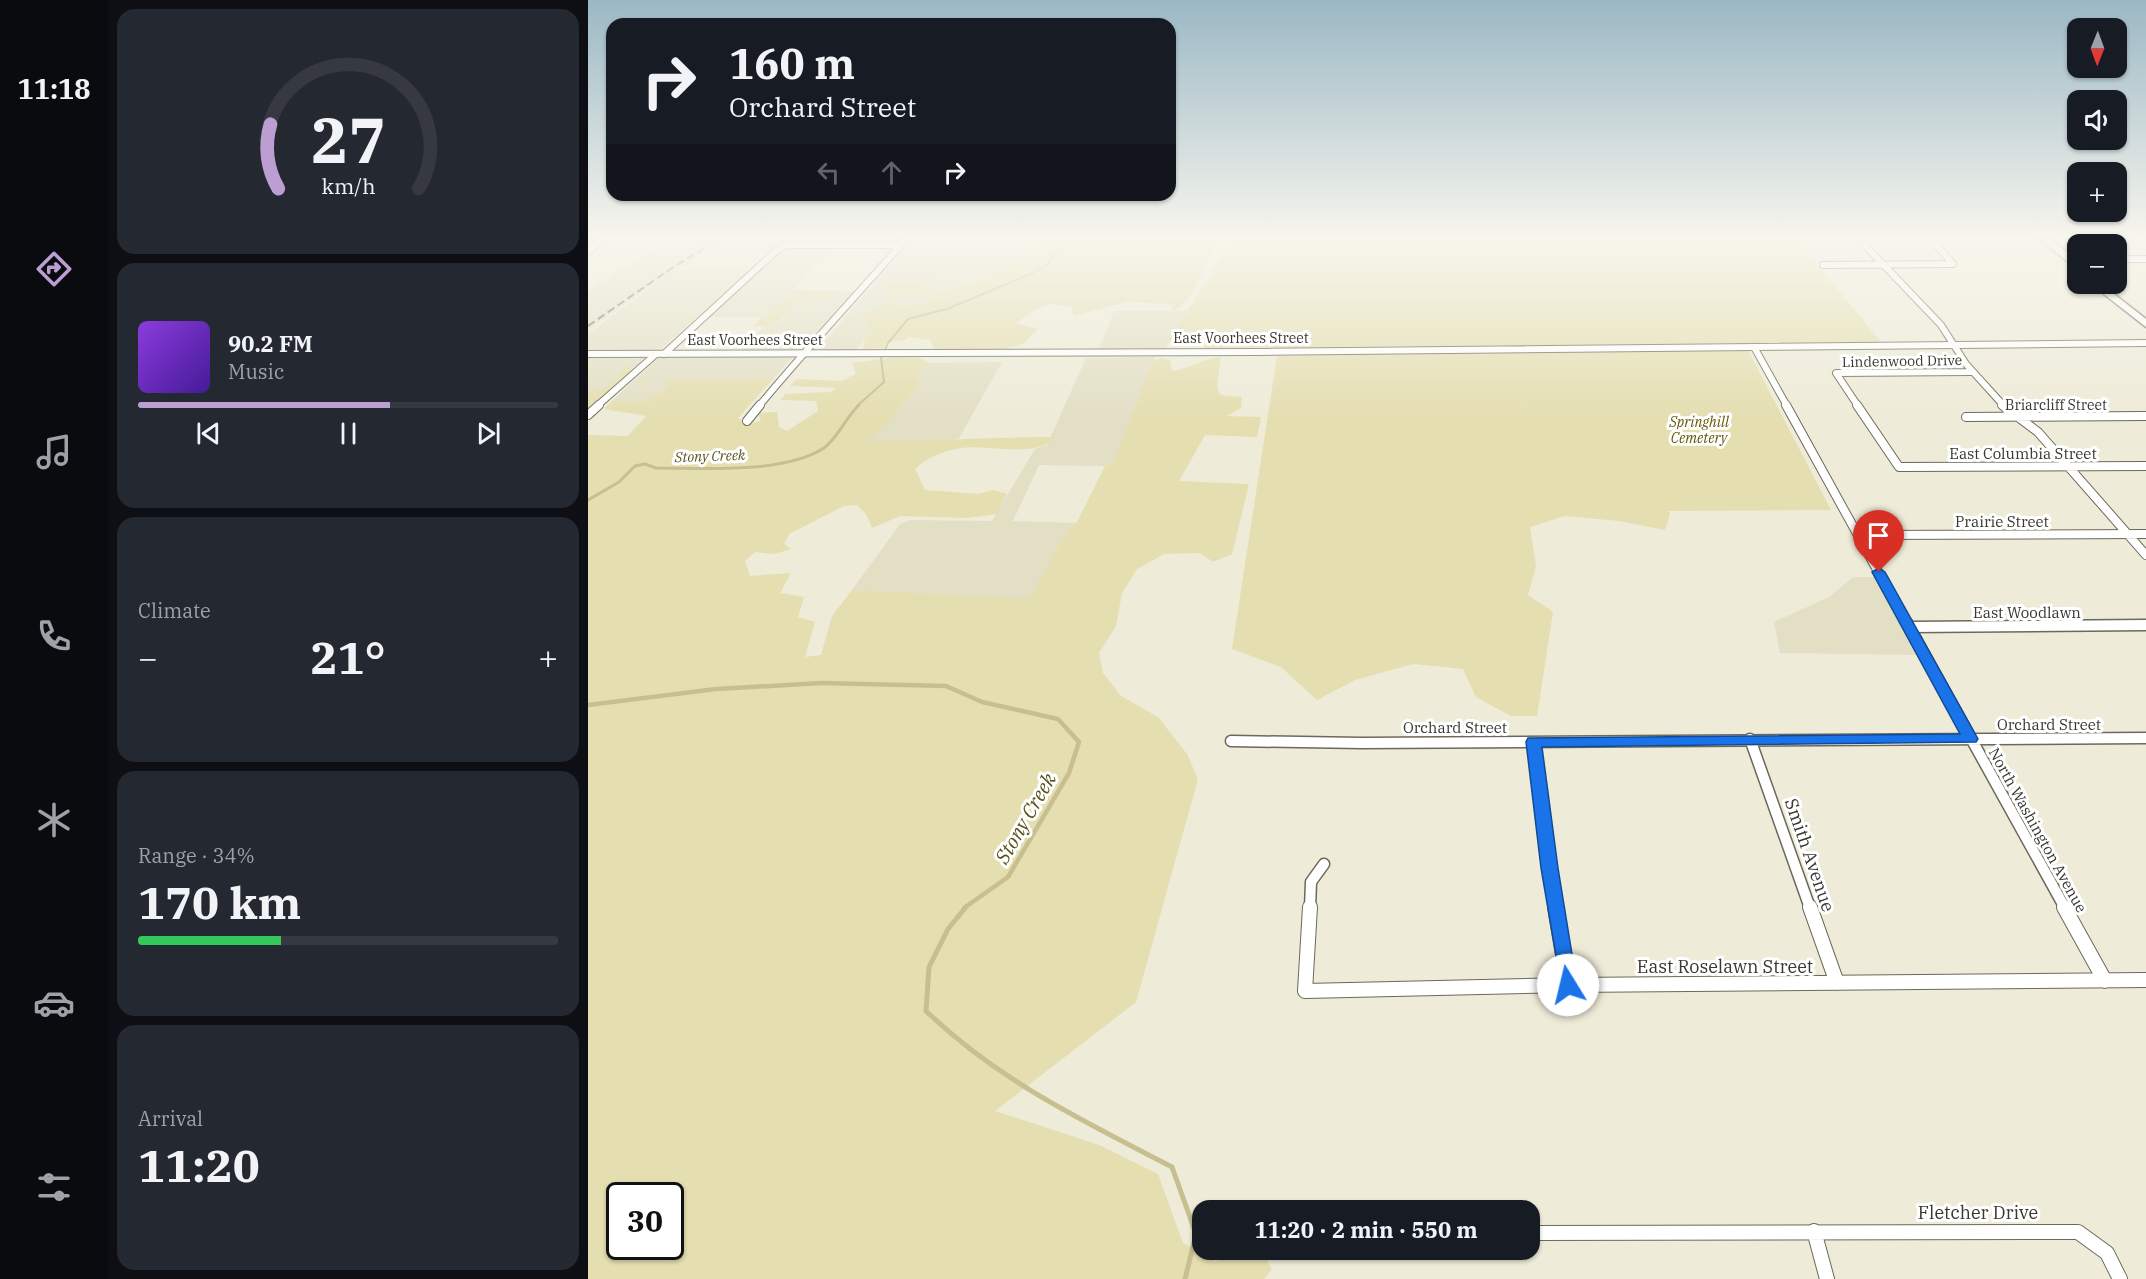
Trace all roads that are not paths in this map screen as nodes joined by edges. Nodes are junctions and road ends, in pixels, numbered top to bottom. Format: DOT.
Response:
graph roads {
  1 [pos="722,299"];
  2 [pos="853,299"];
  3 [pos="1916,299"];
  4 [pos="2114,299"];
  5 [pos="2146,324"];
  6 [pos="2146,343"];
  7 [pos="1954,345"];
  8 [pos="1754,346"];
  9 [pos="588,354"];
  10 [pos="660,354"];
  11 [pos="803,354"];
  12 [pos="1971,372"];
  13 [pos="588,415"];
  14 [pos="2146,416"];
  15 [pos="1966,417"];
  16 [pos="2017,417"];
  17 [pos="747,421"];
  18 [pos="2069,466"];
  19 [pos="2146,466"];
  20 [pos="1899,467"];
  21 [pos="2128,534"];
  22 [pos="2146,534"];
  23 [pos="1858,535"];
  24 [pos="2146,555"];
  25 [pos="2146,625"];
  26 [pos="1909,627"];
  27 [pos="2146,738"];
  28 [pos="1970,739"];
  29 [pos="1750,740"];
  30 [pos="1232,741"];
  31 [pos="1533,742"];
  32 [pos="1324,864"];
  33 [pos="2105,981"];
  34 [pos="2146,981"];
  35 [pos="1837,983"];
  36 [pos="1568,985"];
  37 [pos="1814,1231"];
  38 [pos="1540,1233"];
  39 [pos="1827,1279"];
  40 [pos="2120,1279"];
  1 -- 10 [label="street"];
  2 -- 11 [label="street"];
  3 -- 7 [label="street"];
  4 -- 5 [label="main road"];
  6 -- 7 [label="main road, East Voorhees Street"];
  7 -- 8 [label="main road, East Voorhees Street"];
  7 -- 12 [label="street"];
  8 -- 11 [label="main road, East Voorhees Street"];
  8 -- 23 [label="street, North Washington Avenue"];
  9 -- 10 [label="main road, East Voorhees Street"];
  10 -- 11 [label="main road, East Voorhees Street"];
  10 -- 13 [label="street"];
  11 -- 17 [label="street"];
  12 -- 16 [label="street"];
  12 -- 20 [label="street, Lindenwood Drive"];
  14 -- 16 [label="street, Briarcliff Street"];
  15 -- 16 [label="street, Briarcliff Street"];
  16 -- 18 [label="street"];
  18 -- 19 [label="street, East Columbia Street"];
  18 -- 20 [label="street, East Columbia Street"];
  18 -- 21 [label="street"];
  21 -- 22 [label="street, Prairie Street"];
  21 -- 23 [label="street, Prairie Street"];
  21 -- 24 [label="street"];
  23 -- 26 [label="street, North Washington Avenue"];
  25 -- 26 [label="street, East Woodlawn"];
  26 -- 28 [label="street, North Washington Avenue"];
  27 -- 28 [label="street, Orchard Street"];
  28 -- 29 [label="street, Orchard Street"];
  28 -- 33 [label="street, North Washington Avenue"];
  29 -- 31 [label="street, Orchard Street"];
  29 -- 35 [label="street, Smith Avenue"];
  30 -- 31 [label="street, Orchard Street"];
  31 -- 36 [label="street"];
  32 -- 36 [label="street, East Roselawn Street"];
  33 -- 34 [label="street, East Roselawn Street"];
  33 -- 35 [label="street, East Roselawn Street"];
  35 -- 36 [label="street, East Roselawn Street"];
  37 -- 38 [label="street, Fletcher Drive"];
  37 -- 39 [label="street"];
  37 -- 40 [label="street, Fletcher Drive"];
}
